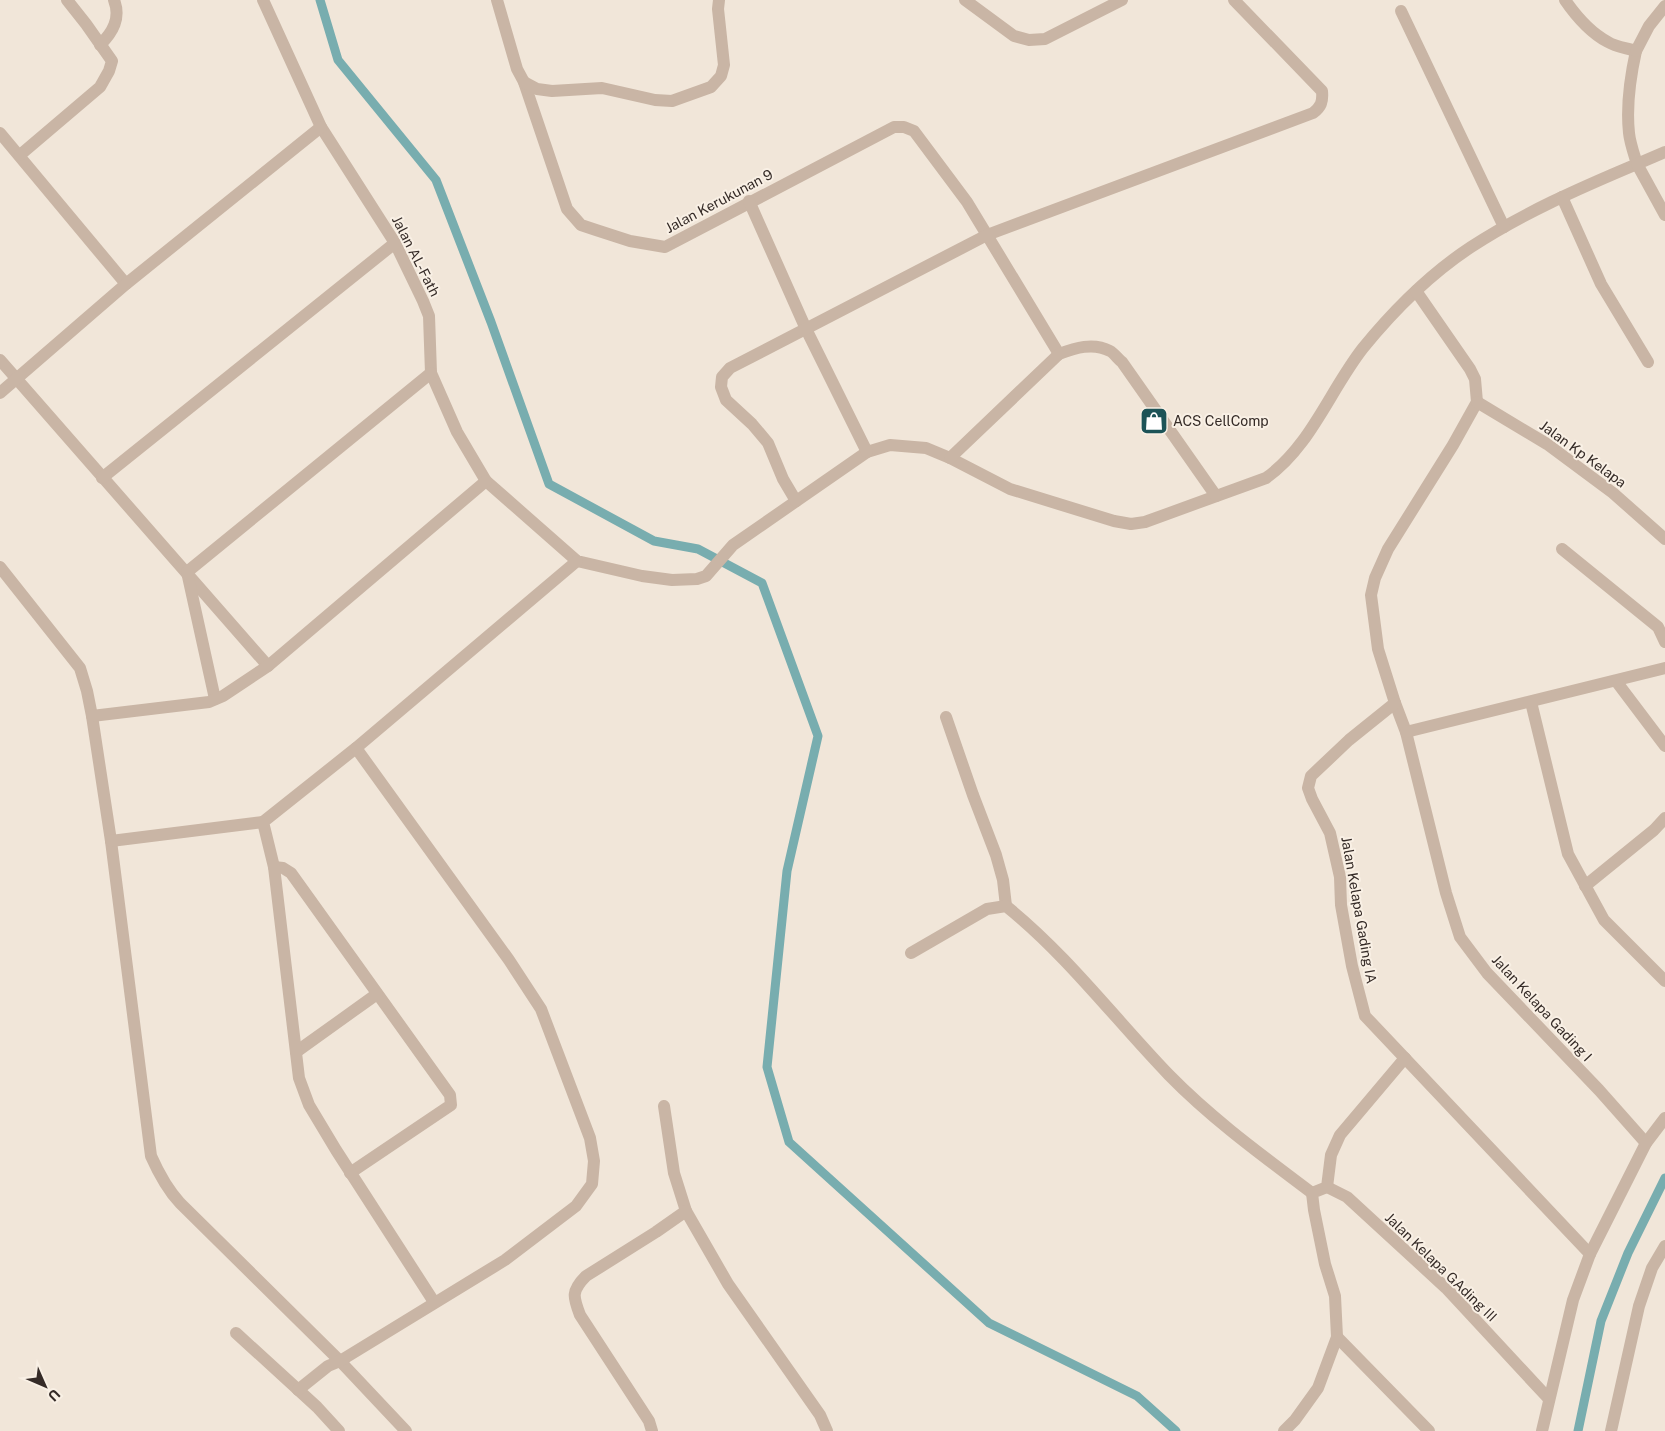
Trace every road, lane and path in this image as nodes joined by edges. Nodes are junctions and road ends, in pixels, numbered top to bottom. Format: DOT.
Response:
graph roads {
  1 [pos="67,0"];
  2 [pos="114,0"];
  3 [pos="263,0"];
  4 [pos="497,0"];
  5 [pos="719,0"];
  6 [pos="965,0"];
  7 [pos="1122,0"];
  8 [pos="1234,0"];
  9 [pos="1565,0"];
  10 [pos="1665,6"];
  11 [pos="1401,11"];
  12 [pos="100,45"];
  13 [pos="1636,51"];
  14 [pos="524,82"];
  15 [pos="321,127"];
  16 [pos="0,133"];
  17 [pos="1665,152"];
  18 [pos="20,156"];
  19 [pos="1637,164"];
  20 [pos="1562,197"];
  21 [pos="749,202"];
  22 [pos="1665,215"];
  23 [pos="1504,227"];
  24 [pos="987,235"];
  25 [pos="394,243"];
  26 [pos="126,284"];
  27 [pos="1416,291"];
  28 [pos="806,329"];
  29 [pos="1059,354"];
  30 [pos="0,360"];
  31 [pos="1648,362"];
  32 [pos="431,373"];
  33 [pos="17,380"];
  34 [pos="0,394"];
  35 [pos="1477,402"];
  36 [pos="867,452"];
  37 [pos="950,458"];
  38 [pos="102,478"];
  39 [pos="486,481"];
  40 [pos="1216,496"];
  41 [pos="796,501"];
  42 [pos="1665,539"];
  43 [pos="1562,549"];
  44 [pos="577,561"];
  45 [pos="0,567"];
  46 [pos="186,572"];
  47 [pos="1665,642"];
  48 [pos="268,666"];
  49 [pos="1665,668"];
  50 [pos="1616,681"];
  51 [pos="215,699"];
  52 [pos="1531,702"];
  53 [pos="1395,703"];
  54 [pos="92,716"];
  55 [pos="946,717"];
  56 [pos="1406,732"];
  57 [pos="1665,746"];
  58 [pos="356,748"];
  59 [pos="1665,818"];
  60 [pos="262,822"];
  61 [pos="111,841"];
  62 [pos="274,867"];
  63 [pos="1585,886"];
  64 [pos="1006,906"];
  65 [pos="911,953"];
  66 [pos="1665,981"];
  67 [pos="377,994"];
  68 [pos="296,1052"];
  69 [pos="1405,1058"];
  70 [pos="664,1106"];
  71 [pos="1665,1118"];
  72 [pos="1646,1143"];
  73 [pos="350,1173"];
  74 [pos="1327,1187"];
  75 [pos="1312,1193"];
  76 [pos="686,1211"];
  77 [pos="1665,1246"];
  78 [pos="1590,1254"];
  79 [pos="434,1302"];
  80 [pos="236,1333"];
  81 [pos="1338,1337"];
  82 [pos="340,1360"];
  83 [pos="303,1387"];
  84 [pos="1549,1399"];
  85 [pos="339,1431"];
  86 [pos="406,1431"];
  87 [pos="652,1431"];
  88 [pos="828,1431"];
  89 [pos="1284,1431"];
  90 [pos="1429,1431"];
  91 [pos="1542,1431"];
  92 [pos="1611,1431"];
  1 -- 12 [label="street"];
  2 -- 12 [label="street"];
  3 -- 15 [label="street, Jalan AL-Fath"];
  4 -- 14 [label="street, Jalan Kerukunan 9"];
  5 -- 14 [label="street"];
  6 -- 7 [label="street"];
  8 -- 24 [label="street"];
  9 -- 13 [label="street"];
  10 -- 13 [label="street"];
  11 -- 23 [label="street"];
  12 -- 18 [label="street"];
  13 -- 19 [label="street"];
  14 -- 21 [label="street, Jalan Kerukunan 9"];
  15 -- 25 [label="street, Jalan AL-Fath"];
  15 -- 26 [label="street"];
  16 -- 18 [label="street"];
  17 -- 19 [label="street"];
  18 -- 26 [label="street"];
  19 -- 20 [label="street"];
  19 -- 22 [label="street"];
  20 -- 23 [label="street"];
  20 -- 31 [label="street"];
  21 -- 24 [label="street, Jalan Kerukunan 9"];
  21 -- 28 [label="street"];
  23 -- 27 [label="street"];
  24 -- 28 [label="street"];
  24 -- 29 [label="street, Jalan Kerukunan 9"];
  25 -- 32 [label="street, Jalan AL-Fath"];
  25 -- 38 [label="street"];
  26 -- 33 [label="street"];
  27 -- 35 [label="street"];
  27 -- 40 [label="street"];
  28 -- 36 [label="street"];
  28 -- 41 [label="street"];
  29 -- 37 [label="street"];
  29 -- 40 [label="street"];
  30 -- 33 [label="street"];
  32 -- 39 [label="street, Jalan AL-Fath"];
  32 -- 46 [label="street"];
  33 -- 34 [label="street"];
  33 -- 38 [label="street"];
  35 -- 42 [label="street, Jalan Kp Kelapa"];
  35 -- 53 [label="street, Jalan Kelapa Gading I"];
  36 -- 37 [label="street"];
  36 -- 41 [label="street"];
  37 -- 40 [label="street"];
  38 -- 46 [label="street"];
  39 -- 44 [label="street, Jalan AL-Fath"];
  39 -- 48 [label="street"];
  41 -- 44 [label="street"];
  43 -- 47 [label="street"];
  44 -- 58 [label="street"];
  45 -- 54 [label="street"];
  46 -- 48 [label="street"];
  46 -- 51 [label="street"];
  48 -- 51 [label="street"];
  49 -- 50 [label="street"];
  50 -- 52 [label="street"];
  50 -- 57 [label="street"];
  51 -- 54 [label="street"];
  52 -- 56 [label="street"];
  52 -- 63 [label="street"];
  53 -- 56 [label="street, Jalan Kelapa Gading I"];
  53 -- 69 [label="street, Jalan Kelapa Gading IA"];
  54 -- 61 [label="street"];
  55 -- 64 [label="street"];
  56 -- 72 [label="street, Jalan Kelapa Gading I"];
  58 -- 60 [label="street"];
  58 -- 79 [label="street"];
  59 -- 63 [label="street"];
  60 -- 61 [label="street"];
  60 -- 62 [label="street"];
  61 -- 82 [label="street"];
  62 -- 67 [label="street"];
  62 -- 68 [label="street"];
  63 -- 66 [label="street"];
  64 -- 65 [label="street"];
  64 -- 75 [label="street"];
  67 -- 68 [label="street"];
  67 -- 73 [label="street"];
  68 -- 73 [label="street"];
  69 -- 74 [label="street"];
  69 -- 78 [label="street, Jalan Kelapa Gading IA"];
  70 -- 76 [label="street"];
  71 -- 72 [label="street"];
  72 -- 78 [label="street"];
  73 -- 79 [label="street"];
  74 -- 75 [label="street"];
  74 -- 84 [label="street, Jalan Kelapa GAding III"];
  75 -- 81 [label="street"];
  76 -- 87 [label="street"];
  76 -- 88 [label="street"];
  77 -- 92 [label="street"];
  78 -- 84 [label="street"];
  79 -- 82 [label="street"];
  80 -- 83 [label="street"];
  81 -- 89 [label="street"];
  81 -- 90 [label="street"];
  82 -- 83 [label="street"];
  82 -- 86 [label="street"];
  83 -- 85 [label="street"];
  84 -- 91 [label="street"];
}
